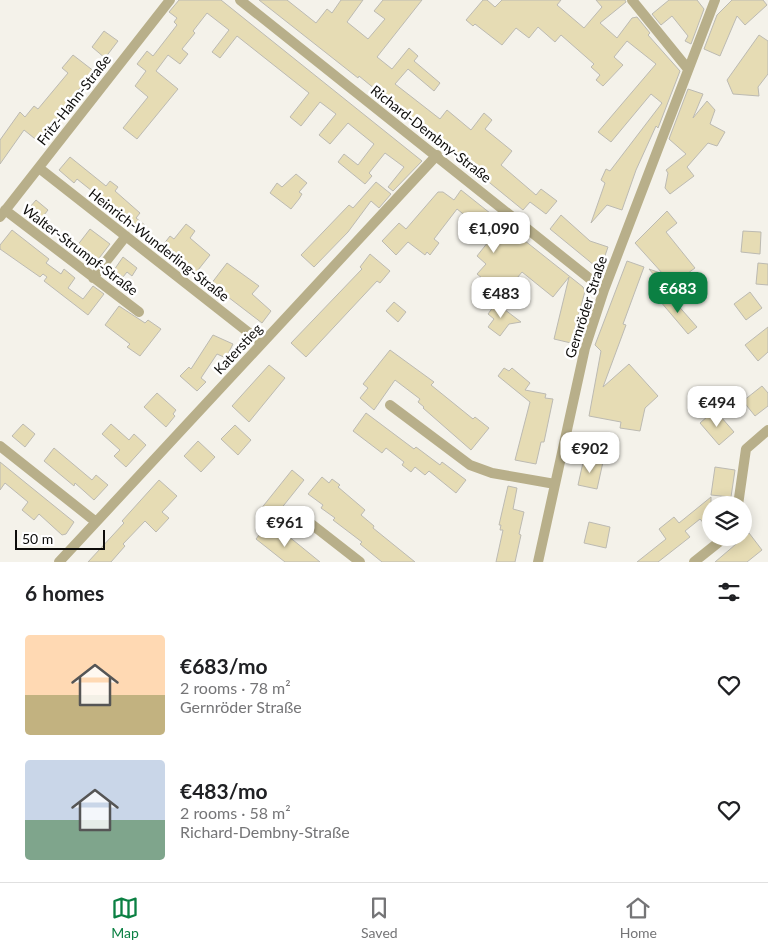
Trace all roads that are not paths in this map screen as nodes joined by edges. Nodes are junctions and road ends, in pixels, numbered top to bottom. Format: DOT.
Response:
graph roads {
  1 [pos="170,0"];
  2 [pos="240,0"];
  3 [pos="632,0"];
  4 [pos="715,0"];
  5 [pos="688,68"];
  6 [pos="437,155"];
  7 [pos="39,168"];
  8 [pos="3,209"];
  9 [pos="126,236"];
  10 [pos="93,278"];
  11 [pos="604,290"];
  12 [pos="138,312"];
  13 [pos="262,344"];
  14 [pos="390,405"];
  15 [pos="768,430"];
  16 [pos="0,446"];
  17 [pos="555,484"];
  18 [pos="739,496"];
  19 [pos="301,516"];
  20 [pos="96,522"];
  21 [pos="714,546"];
  22 [pos="59,562"];
  23 [pos="360,562"];
  24 [pos="538,562"];
  25 [pos="694,562"];
  1 -- 7 [label="street, Fritz-Hahn-Straße"];
  2 -- 6 [label="street, Richard-Dembny-Straße"];
  3 -- 5 [label="street"];
  4 -- 5 [label="street, Gernröder Straße"];
  5 -- 11 [label="street, Gernröder Straße"];
  6 -- 11 [label="street, Richard-Dembny-Straße"];
  6 -- 13 [label="street, Katerstieg"];
  7 -- 8 [label="street, Fritz-Hahn-Straße"];
  7 -- 9 [label="street, Heinrich-Wunderling-Straße"];
  8 -- 10 [label="street, Walter-Strumpf-Straße"];
  9 -- 10 [label="street"];
  9 -- 13 [label="street, Heinrich-Wunderling-Straße"];
  10 -- 12 [label="street, Walter-Strumpf-Straße"];
  11 -- 17 [label="street, Gernröder Straße"];
  13 -- 20 [label="street, Katerstieg"];
  14 -- 17 [label="street"];
  15 -- 18 [label="street"];
  16 -- 20 [label="street"];
  17 -- 24 [label="street, Gernröder Straße"];
  19 -- 23 [label="street"];
  20 -- 22 [label="street, Katerstieg"];
  21 -- 25 [label="street"];
}
